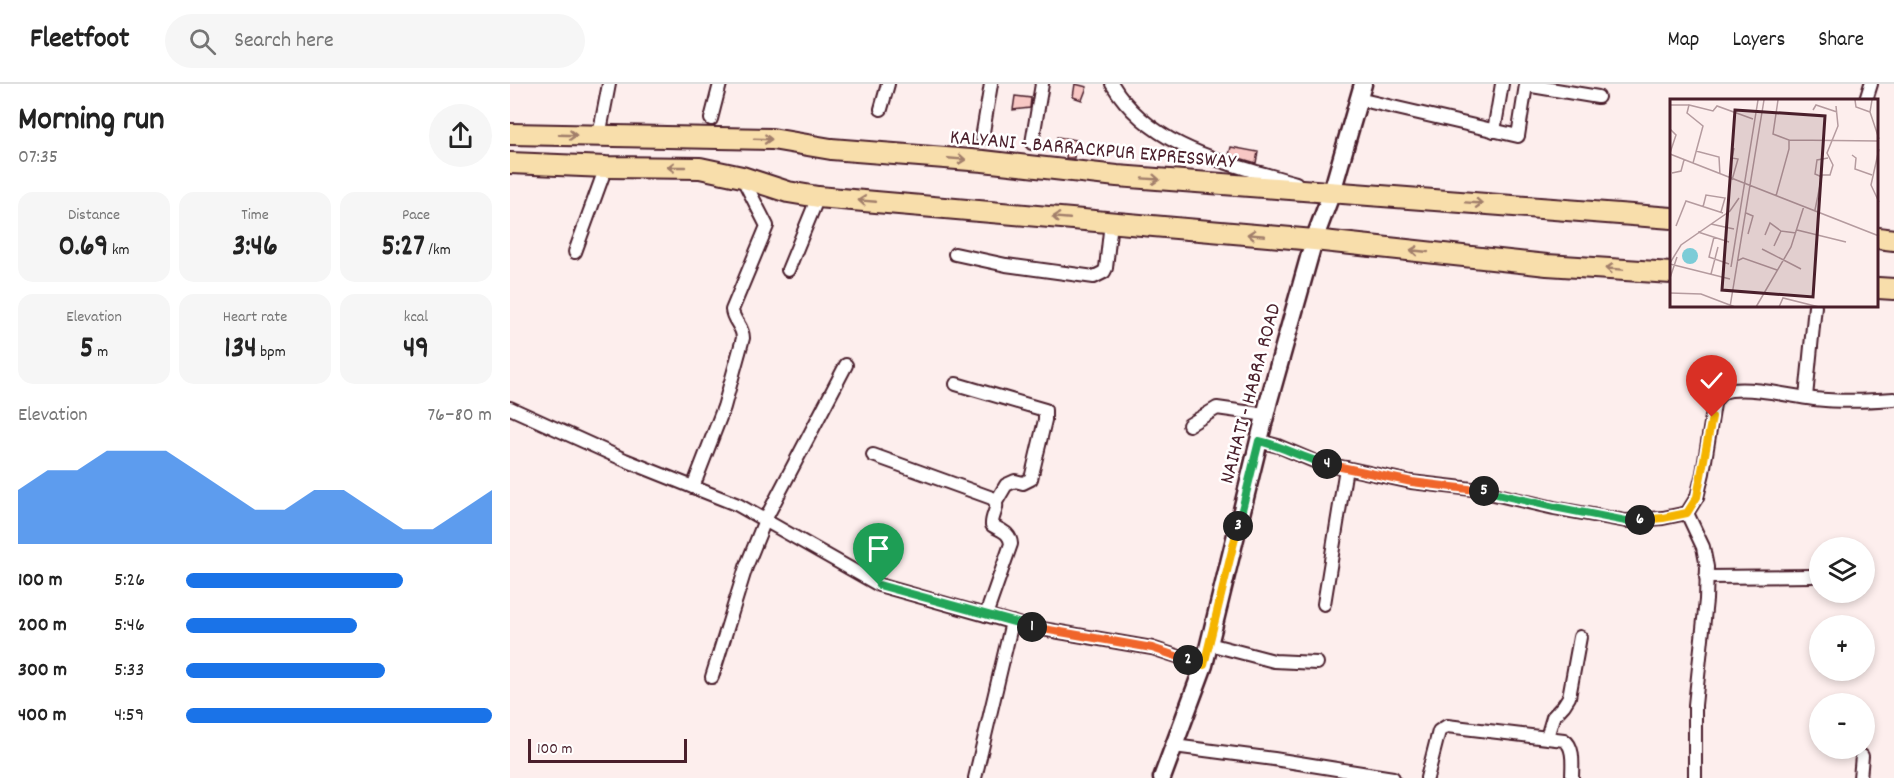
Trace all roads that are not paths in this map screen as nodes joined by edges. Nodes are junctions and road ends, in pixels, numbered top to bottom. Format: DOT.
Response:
graph roads {
  1 [pos="609,84"];
  2 [pos="720,84"];
  3 [pos="888,84"];
  4 [pos="991,84"];
  5 [pos="1042,84"];
  6 [pos="1112,84"];
  7 [pos="1502,84"];
  8 [pos="1871,84"];
  9 [pos="1361,92"];
  10 [pos="1598,97"];
  11 [pos="1866,99"];
  12 [pos="881,109"];
  13 [pos="711,119"];
  14 [pos="1494,131"];
  15 [pos="510,134"];
  16 [pos="599,136"];
  17 [pos="982,138"];
  18 [pos="1032,143"];
  19 [pos="510,163"];
  20 [pos="606,167"];
  21 [pos="742,177"];
  22 [pos="1332,192"];
  23 [pos="818,197"];
  24 [pos="1670,218"];
  25 [pos="1111,222"];
  26 [pos="1879,238"];
  27 [pos="1314,240"];
  28 [pos="1894,240"];
  29 [pos="575,252"];
  30 [pos="955,254"];
  31 [pos="788,270"];
  32 [pos="1670,273"];
  33 [pos="1879,288"];
  34 [pos="1894,289"];
  35 [pos="1815,308"];
  36 [pos="846,365"];
  37 [pos="956,384"];
  38 [pos="1806,398"];
  39 [pos="1894,399"];
  40 [pos="510,408"];
  41 [pos="1266,415"];
  42 [pos="1189,425"];
  43 [pos="1259,441"];
  44 [pos="873,455"];
  45 [pos="1346,468"];
  46 [pos="693,488"];
  47 [pos="996,502"];
  48 [pos="1687,513"];
  49 [pos="765,520"];
  50 [pos="1809,576"];
  51 [pos="1706,577"];
  52 [pos="1324,604"];
  53 [pos="986,615"];
  54 [pos="1012,622"];
  55 [pos="1580,637"];
  56 [pos="1209,644"];
  57 [pos="1317,663"];
  58 [pos="1204,665"];
  59 [pos="712,677"];
  60 [pos="1546,737"];
  61 [pos="1174,746"];
  62 [pos="1863,759"];
  63 [pos="975,778"];
  64 [pos="1162,778"];
  65 [pos="1393,778"];
  66 [pos="1427,778"];
  67 [pos="1572,778"];
  68 [pos="1695,778"];
  69 [pos="1860,778"];
  1 -- 16 [label="street"];
  2 -- 13 [label="street"];
  3 -- 12 [label="street"];
  4 -- 17 [label="street"];
  5 -- 18 [label="street"];
  6 -- 22 [label="street"];
  7 -- 14 [label="street"];
  8 -- 11 [label="street"];
  9 -- 14 [label="street"];
  9 -- 22 [label="main road, NAIHATI - HABRA ROAD"];
  10 -- 14 [label="street"];
  15 -- 16 [label="highway, KALYANI - BARRACKPUR EXPRESSWAY, one-way"];
  16 -- 22 [label="highway, KALYANI - BARRACKPUR EXPRESSWAY, one-way"];
  19 -- 20 [label="highway"];
  21 -- 20 [label="highway, one-way"];
  20 -- 29 [label="street"];
  21 -- 23 [label="highway"];
  21 -- 46 [label="street"];
  22 -- 24 [label="highway, KALYANI - BARRACKPUR EXPRESSWAY, one-way"];
  22 -- 27 [label="main road, NAIHATI - HABRA ROAD"];
  25 -- 23 [label="highway, one-way"];
  23 -- 31 [label="street"];
  27 -- 25 [label="highway, one-way"];
  25 -- 30 [label="street"];
  26 -- 28 [label="highway"];
  32 -- 27 [label="highway, one-way"];
  27 -- 41 [label="main road, NAIHATI - HABRA ROAD"];
  33 -- 34 [label="highway"];
  35 -- 38 [label="street"];
  36 -- 49 [label="street"];
  37 -- 47 [label="street"];
  38 -- 39 [label="street"];
  38 -- 48 [label="street"];
  40 -- 46 [label="street"];
  41 -- 42 [label="street"];
  41 -- 43 [label="main road, NAIHATI - HABRA ROAD"];
  43 -- 45 [label="street"];
  43 -- 56 [label="main road, NAIHATI - HABRA ROAD"];
  44 -- 47 [label="street"];
  45 -- 48 [label="street"];
  45 -- 52 [label="street"];
  46 -- 49 [label="street"];
  47 -- 53 [label="street"];
  48 -- 51 [label="street"];
  49 -- 53 [label="street"];
  49 -- 59 [label="street"];
  50 -- 51 [label="street"];
  51 -- 68 [label="street"];
  53 -- 54 [label="street"];
  54 -- 58 [label="street"];
  54 -- 63 [label="street"];
  55 -- 60 [label="street"];
  56 -- 57 [label="street"];
  56 -- 58 [label="main road, NAIHATI - HABRA ROAD"];
  58 -- 61 [label="main road, NAIHATI - HABRA ROAD"];
  60 -- 66 [label="street"];
  60 -- 67 [label="street"];
  61 -- 64 [label="main road, NAIHATI - HABRA ROAD"];
  61 -- 65 [label="street"];
  62 -- 69 [label="street"];
}
